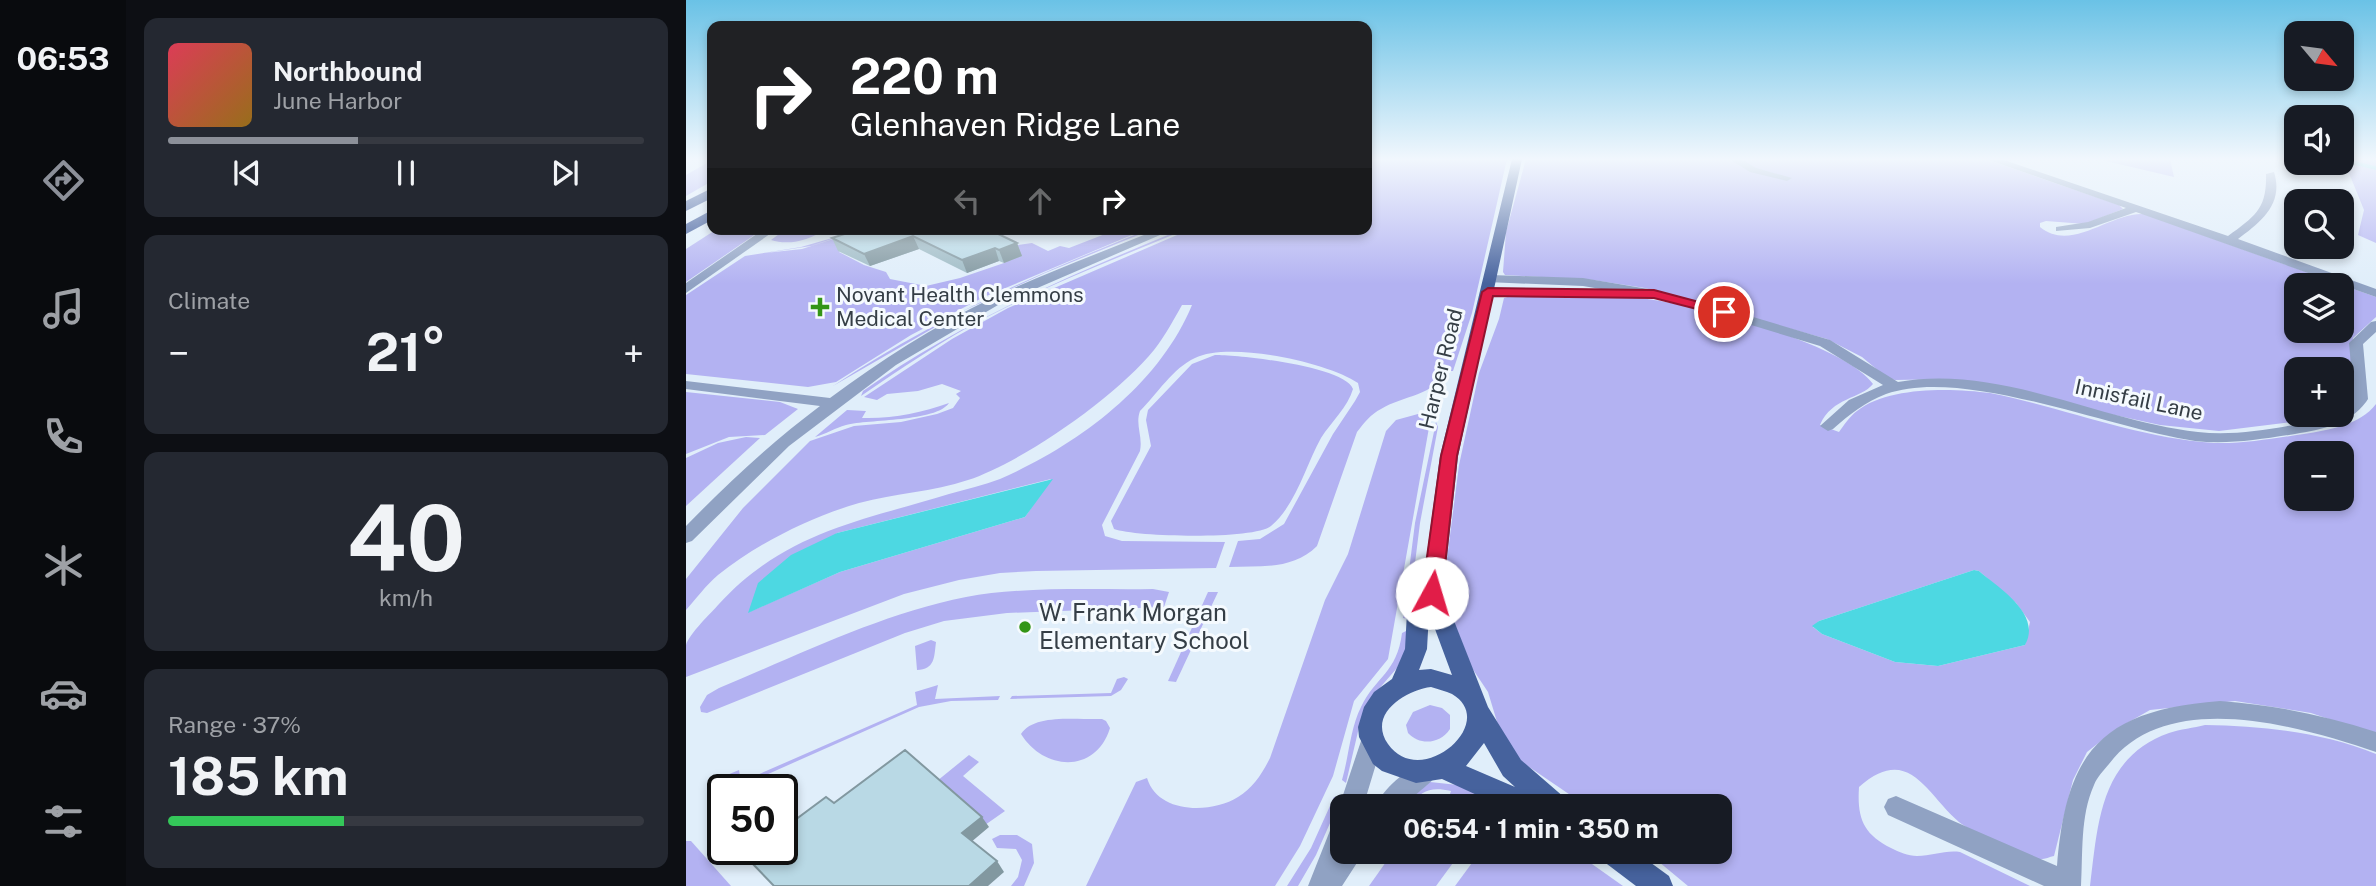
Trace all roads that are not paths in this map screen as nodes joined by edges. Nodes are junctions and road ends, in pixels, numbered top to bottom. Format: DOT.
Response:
graph roads {
  1 [pos="1508,200"];
  2 [pos="2113,200"];
  3 [pos="2271,200"];
  4 [pos="2136,208"];
  5 [pos="707,217"];
  6 [pos="2060,229"];
  7 [pos="686,230"];
  8 [pos="763,235"];
  9 [pos="1154,235"];
  10 [pos="2230,240"];
  11 [pos="1489,286"];
  12 [pos="686,289"];
  13 [pos="2376,293"];
  14 [pos="2376,325"];
  15 [pos="686,385"];
  16 [pos="1894,386"];
  17 [pos="833,403"];
  18 [pos="1828,426"];
  19 [pos="686,537"];
  20 [pos="1432,593"];
  21 [pos="1401,685"];
  22 [pos="1475,704"];
  23 [pos="1372,741"];
  24 [pos="2376,743"];
  25 [pos="1436,769"];
  26 [pos="1355,794"];
  27 [pos="1399,794"];
  28 [pos="1499,794"];
  29 [pos="1541,794"];
  30 [pos="1896,807"];
  31 [pos="1331,864"];
  32 [pos="1342,864"];
  33 [pos="1629,864"];
  34 [pos="2068,885"];
  35 [pos="1324,886"];
  36 [pos="1659,886"];
  1 -- 11 [label="main road, Harper Road"];
  2 -- 4 [label="street"];
  3 -- 10 [label="street"];
  4 -- 6 [label="street"];
  4 -- 10 [label="street"];
  5 -- 7 [label="highway"];
  8 -- 12 [label="street"];
  9 -- 17 [label="street"];
  10 -- 13 [label="street"];
  11 -- 16 [label="street"];
  11 -- 20 [label="main road, Harper Road"];
  14 -- 16 [label="street, Innisfail Lane"];
  15 -- 17 [label="street"];
  16 -- 18 [label="street, Innisfail Lane"];
  17 -- 19 [label="street"];
  20 -- 21 [label="main road, Harper Road"];
  20 -- 22 [label="main road, Harper Road"];
  21 -- 22 [label="main road"];
  21 -- 23 [label="main road"];
  22 -- 25 [label="main road"];
  22 -- 29 [label="main road, Harper Road"];
  23 -- 25 [label="main road"];
  23 -- 26 [label="street"];
  24 -- 34 [label="street"];
  25 -- 27 [label="street"];
  25 -- 28 [label="main road"];
  30 -- 34 [label="street"];
  31 -- 35 [label="street"];
  32 -- 35 [label="street"];
  33 -- 36 [label="main road"];
}
